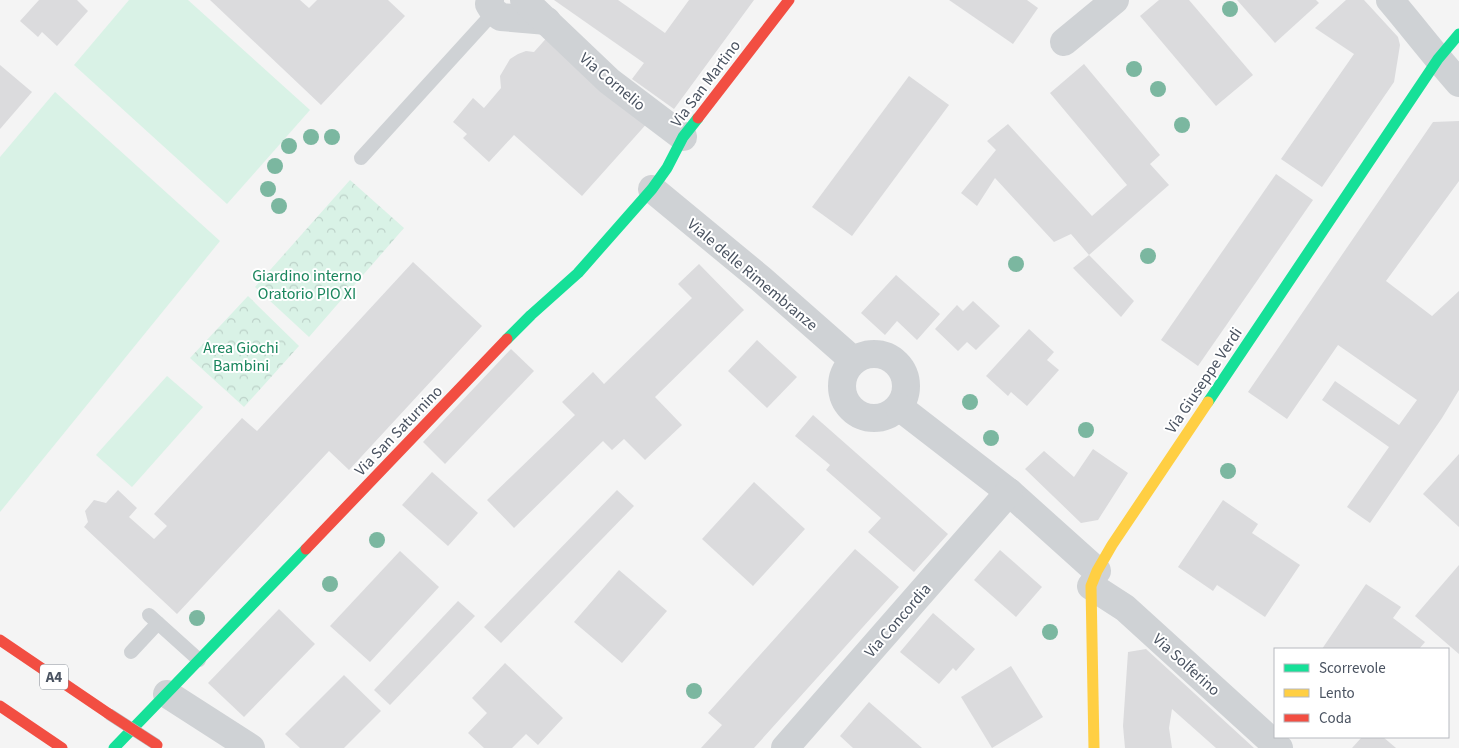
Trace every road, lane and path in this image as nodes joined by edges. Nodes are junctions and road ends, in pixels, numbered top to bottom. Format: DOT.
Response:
graph roads {
  1 [pos="524,0"];
  2 [pos="789,0"];
  3 [pos="1115,0"];
  4 [pos="1390,0"];
  5 [pos="492,6"];
  6 [pos="547,21"];
  7 [pos="1459,34"];
  8 [pos="1064,42"];
  9 [pos="1438,59"];
  10 [pos="1459,83"];
  11 [pos="683,137"];
  12 [pos="361,158"];
  13 [pos="652,189"];
  14 [pos="853,360"];
  15 [pos="899,407"];
  16 [pos="1008,492"];
  17 [pos="1094,578"];
  18 [pos="0,640"];
  19 [pos="131,652"];
  20 [pos="199,660"];
  21 [pos="167,694"];
  22 [pos="0,706"];
  23 [pos="159,746"];
  24 [pos="62,748"];
  25 [pos="114,748"];
  26 [pos="251,748"];
  27 [pos="785,748"];
  28 [pos="1094,748"];
  29 [pos="1279,748"];
  1 -- 6 [label="street, Via Cornelio"];
  2 -- 11 [label="main road, Via San Martino"];
  3 -- 8 [label="street"];
  4 -- 9 [label="street"];
  5 -- 6 [label="street"];
  5 -- 12 [label="lane"];
  6 -- 11 [label="street, Via Cornelio"];
  7 -- 9 [label="main road, Via Giuseppe Verdi"];
  9 -- 10 [label="street"];
  9 -- 17 [label="main road, Via Giuseppe Verdi"];
  11 -- 13 [label="main road, Via San Martino"];
  13 -- 14 [label="street, Viale delle Rimembranze"];
  13 -- 20 [label="main road, Via San Saturnino"];
  14 -- 15 [label="street"];
  14 -- 15 [label="street"];
  15 -- 16 [label="street"];
  16 -- 17 [label="street"];
  16 -- 27 [label="street, Via Concordia"];
  17 -- 28 [label="main road"];
  17 -- 29 [label="street, Via Solferino"];
  18 -- 23 [label="main road, A4, bridge"];
  19 -- 20 [label="lane"];
  20 -- 21 [label="main road, Via San Saturnino"];
  21 -- 25 [label="main road, Via San Saturnino"];
  21 -- 26 [label="street"];
  22 -- 24 [label="main road"];
}
